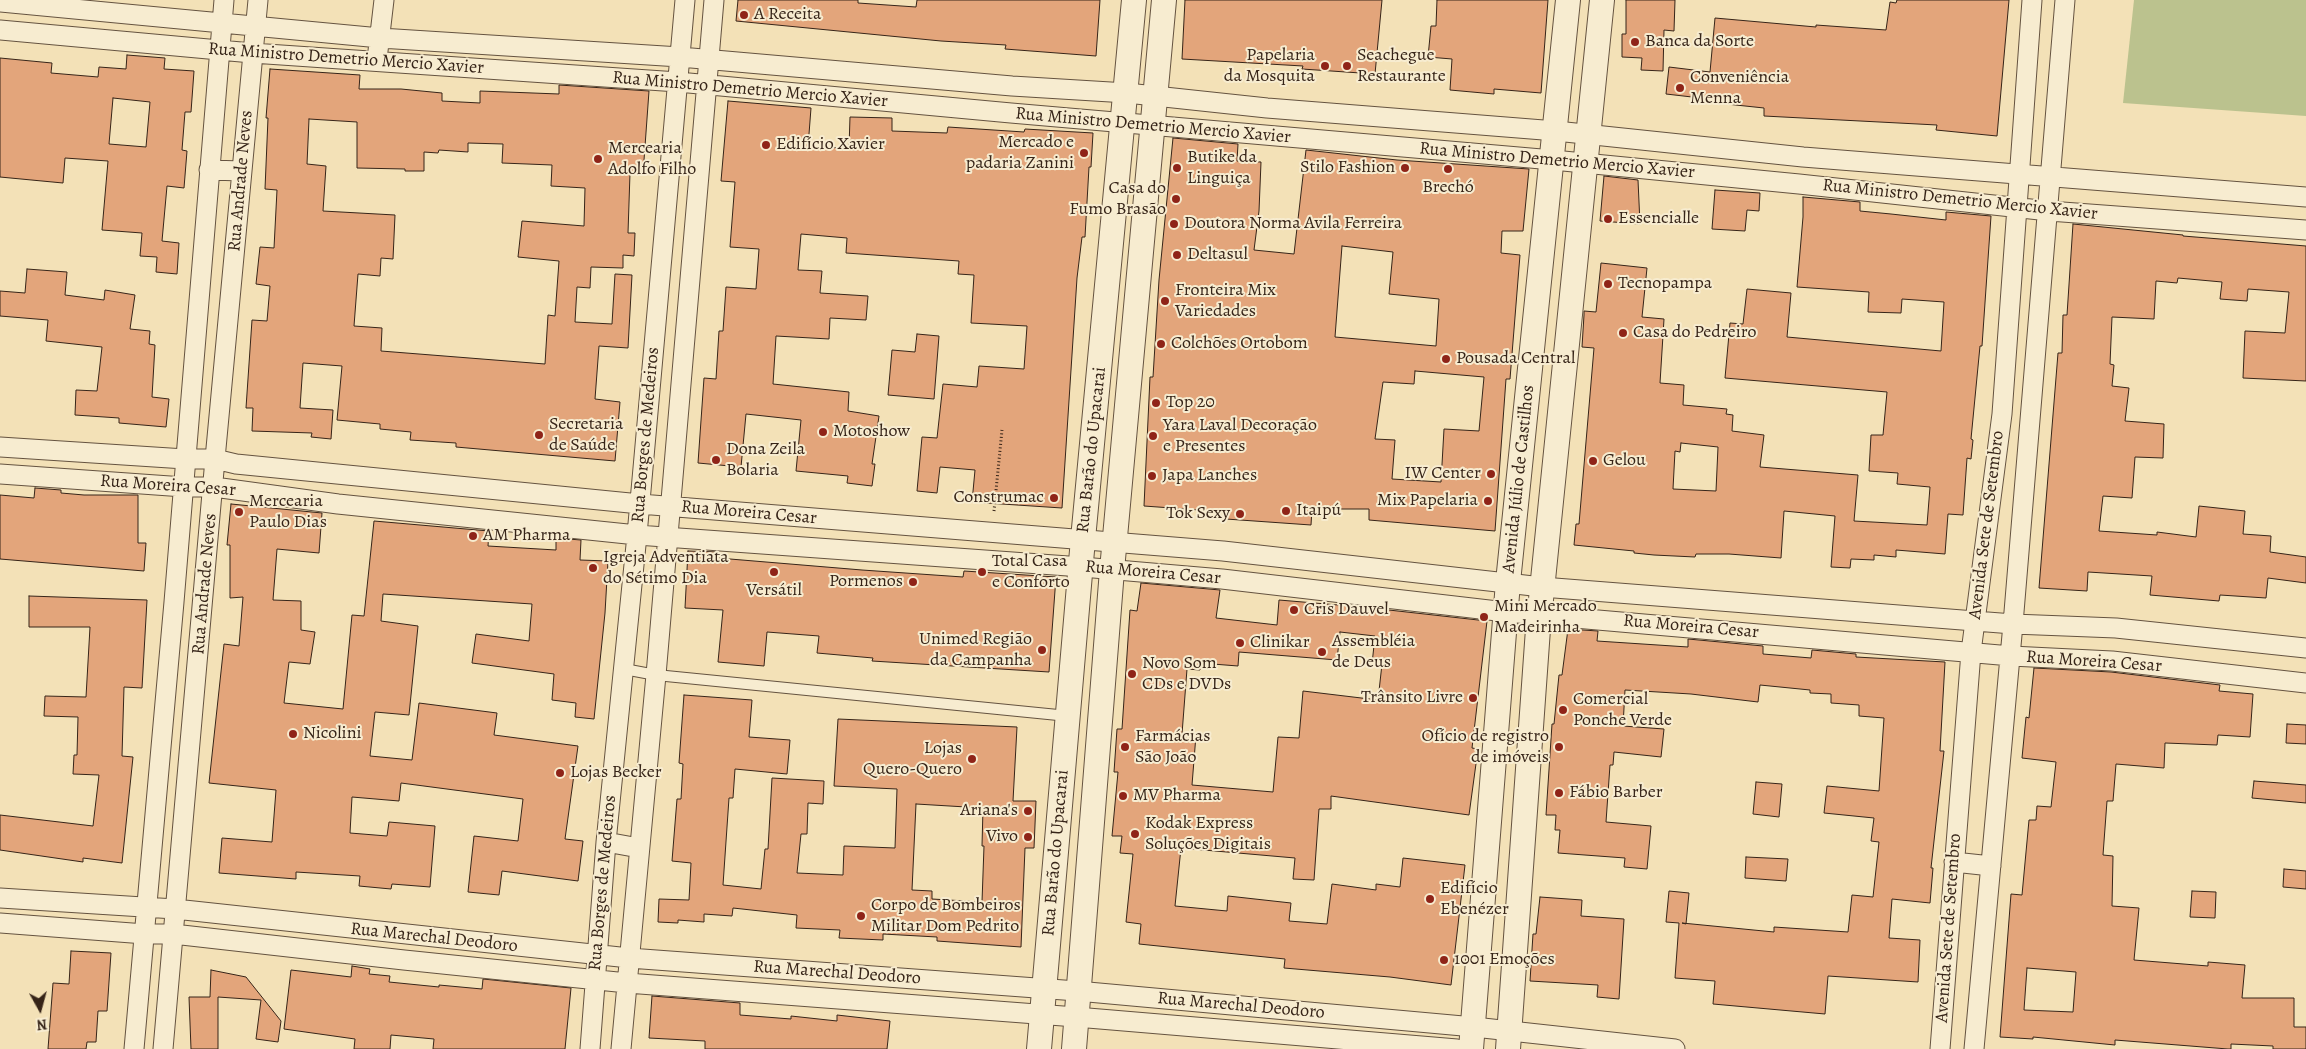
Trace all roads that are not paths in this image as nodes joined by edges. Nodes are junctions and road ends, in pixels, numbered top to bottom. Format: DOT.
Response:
graph roads {
  1 [pos="224,0"];
  2 [pos="258,0"];
  3 [pos="384,0"];
  4 [pos="684,0"];
  5 [pos="714,0"];
  6 [pos="1134,0"];
  7 [pos="1164,0"];
  8 [pos="2032,0"];
  9 [pos="2066,0"];
  10 [pos="4,2"];
  11 [pos="1568,5"];
  12 [pos="1601,7"];
  13 [pos="221,24"];
  14 [pos="255,26"];
  15 [pos="3,30"];
  16 [pos="380,38"];
  17 [pos="218,49"];
  18 [pos="558,50"];
  19 [pos="252,53"];
  20 [pos="680,57"];
  21 [pos="710,60"];
  22 [pos="376,62"];
  23 [pos="819,69"];
  24 [pos="555,74"];
  25 [pos="678,82"];
  26 [pos="707,85"];
  27 [pos="1127,93"];
  28 [pos="815,95"];
  29 [pos="1156,97"];
  30 [pos="1267,108"];
  31 [pos="1124,123"];
  32 [pos="1153,126"];
  33 [pos="1556,131"];
  34 [pos="1264,135"];
  35 [pos="1589,135"];
  36 [pos="1803,157"];
  37 [pos="1553,160"];
  38 [pos="1586,163"];
  39 [pos="209,170"];
  40 [pos="242,171"];
  41 [pos="2019,172"];
  42 [pos="2052,175"];
  43 [pos="1799,184"];
  44 [pos="669,190"];
  45 [pos="698,191"];
  46 [pos="2306,197"];
  47 [pos="2015,207"];
  48 [pos="2049,212"];
  49 [pos="2306,230"];
  50 [pos="193,354"];
  51 [pos="225,357"];
  52 [pos="650,400"];
  53 [pos="680,403"];
  54 [pos="2002,414"];
  55 [pos="2030,418"];
  56 [pos="0,447"];
  57 [pos="71,452"];
  58 [pos="215,458"];
  59 [pos="185,459"];
  60 [pos="0,474"];
  61 [pos="68,479"];
  62 [pos="422,482"];
  63 [pos="184,487"];
  64 [pos="214,487"];
  65 [pos="640,504"];
  66 [pos="670,507"];
  67 [pos="420,511"];
  68 [pos="869,523"];
  69 [pos="637,535"];
  70 [pos="668,538"];
  71 [pos="1083,539"];
  72 [pos="1115,542"];
  73 [pos="1223,551"];
  74 [pos="867,553"];
  75 [pos="1082,566"];
  76 [pos="1112,570"];
  77 [pos="1406,571"];
  78 [pos="1222,579"];
  79 [pos="1508,582"];
  80 [pos="1542,587"];
  81 [pos="1674,597"];
  82 [pos="1403,600"];
  83 [pos="174,602"];
  84 [pos="203,602"];
  85 [pos="1855,611"];
  86 [pos="1506,612"];
  87 [pos="1539,614"];
  88 [pos="1975,620"];
  89 [pos="2014,624"];
  90 [pos="1672,626"];
  91 [pos="2116,628"];
  92 [pos="1851,642"];
  93 [pos="2306,648"];
  94 [pos="1971,652"];
  95 [pos="2011,656"];
  96 [pos="2112,661"];
  97 [pos="624,669"];
  98 [pos="656,676"];
  99 [pos="2306,683"];
  100 [pos="1068,716"];
  101 [pos="1497,726"];
  102 [pos="1531,731"];
  103 [pos="606,842"];
  104 [pos="640,848"];
  105 [pos="1954,862"];
  106 [pos="1991,866"];
  107 [pos="0,898"];
  108 [pos="147,909"];
  109 [pos="175,910"];
  110 [pos="0,923"];
  111 [pos="1481,929"];
  112 [pos="1516,931"];
  113 [pos="145,934"];
  114 [pos="173,934"];
  115 [pos="408,936"];
  116 [pos="596,954"];
  117 [pos="629,958"];
  118 [pos="404,960"];
  119 [pos="847,974"];
  120 [pos="595,979"];
  121 [pos="627,983"];
  122 [pos="1044,989"];
  123 [pos="1077,991"];
  124 [pos="846,999"];
  125 [pos="1276,1009"];
  126 [pos="1042,1014"];
  127 [pos="1076,1017"];
  128 [pos="1274,1034"];
  129 [pos="1472,1038"];
  130 [pos="1508,1040"];
  131 [pos="1624,1046"];
  132 [pos="134,1049"];
  133 [pos="154,1049"];
  134 [pos="163,1049"];
  135 [pos="590,1049"];
  136 [pos="622,1049"];
  137 [pos="1039,1049"];
  138 [pos="1074,1049"];
  139 [pos="1457,1049"];
  140 [pos="1675,1049"];
  141 [pos="1940,1049"];
  142 [pos="1974,1049"];
  1 -- 13 [label="street, Rua Andrade Neves"];
  2 -- 14 [label="street, Rua Andrade Neves"];
  3 -- 16 [label="street"];
  4 -- 20 [label="street, Rua Borges de Medeiros"];
  5 -- 21 [label="street, Rua Borges de Medeiros"];
  6 -- 27 [label="street, Rua Barão do Upacarai"];
  7 -- 29 [label="street, Rua Barão do Upacarai"];
  8 -- 41 [label="street, Avenida Sete de Setembro"];
  9 -- 42 [label="street, Avenida Sete de Setembro"];
  10 -- 13 [label="street, Rua Ministro Demetrio Mercio Xavier"];
  10 -- 15 [label="street"];
  11 -- 12 [label="street"];
  11 -- 33 [label="street, Avenida Júlio de Castilhos"];
  12 -- 35 [label="street, Avenida Júlio de Castilhos"];
  13 -- 14 [label="street, Rua Ministro Demetrio Mercio Xavier"];
  13 -- 17 [label="street, Rua Andrade Neves"];
  14 -- 16 [label="street, Rua Ministro Demetrio Mercio Xavier"];
  14 -- 19 [label="street, Rua Andrade Neves"];
  15 -- 17 [label="street, Rua Ministro Demetrio Mercio Xavier"];
  16 -- 18 [label="street, Rua Ministro Demetrio Mercio Xavier"];
  16 -- 22 [label="street"];
  17 -- 19 [label="street, Rua Ministro Demetrio Mercio Xavier"];
  17 -- 39 [label="street, Rua Andrade Neves"];
  18 -- 20 [label="street, Rua Ministro Demetrio Mercio Xavier"];
  18 -- 24 [label="street"];
  19 -- 22 [label="street, Rua Ministro Demetrio Mercio Xavier"];
  19 -- 40 [label="street, Rua Andrade Neves"];
  20 -- 21 [label="street, Rua Ministro Demetrio Mercio Xavier"];
  20 -- 25 [label="street, Rua Borges de Medeiros"];
  21 -- 23 [label="street, Rua Ministro Demetrio Mercio Xavier"];
  21 -- 26 [label="street, Rua Borges de Medeiros"];
  22 -- 24 [label="street, Rua Ministro Demetrio Mercio Xavier"];
  23 -- 27 [label="street, Rua Ministro Demetrio Mercio Xavier"];
  23 -- 28 [label="street"];
  24 -- 25 [label="street, Rua Ministro Demetrio Mercio Xavier"];
  25 -- 26 [label="street, Rua Ministro Demetrio Mercio Xavier"];
  25 -- 44 [label="street, Rua Borges de Medeiros"];
  26 -- 28 [label="street, Rua Ministro Demetrio Mercio Xavier"];
  26 -- 45 [label="street, Rua Borges de Medeiros"];
  27 -- 29 [label="street, Rua Ministro Demetrio Mercio Xavier"];
  27 -- 31 [label="street, Rua Barão do Upacarai"];
  28 -- 31 [label="street, Rua Ministro Demetrio Mercio Xavier"];
  29 -- 30 [label="street, Rua Ministro Demetrio Mercio Xavier"];
  29 -- 32 [label="street, Rua Barão do Upacarai"];
  30 -- 33 [label="street, Rua Ministro Demetrio Mercio Xavier"];
  30 -- 34 [label="street"];
  31 -- 32 [label="street, Rua Ministro Demetrio Mercio Xavier"];
  31 -- 71 [label="street, Rua Barão do Upacarai"];
  32 -- 34 [label="street, Rua Ministro Demetrio Mercio Xavier"];
  32 -- 72 [label="street, Rua Barão do Upacarai"];
  33 -- 35 [label="street, Rua Ministro Demetrio Mercio Xavier"];
  33 -- 37 [label="street, Avenida Júlio de Castilhos"];
  34 -- 37 [label="street, Rua Ministro Demetrio Mercio Xavier"];
  35 -- 36 [label="street, Rua Ministro Demetrio Mercio Xavier"];
  35 -- 38 [label="street, Avenida Júlio de Castilhos"];
  36 -- 41 [label="street, Rua Ministro Demetrio Mercio Xavier"];
  36 -- 43 [label="street"];
  37 -- 38 [label="street, Rua Ministro Demetrio Mercio Xavier"];
  37 -- 79 [label="street, Avenida Júlio de Castilhos"];
  38 -- 43 [label="street, Rua Ministro Demetrio Mercio Xavier"];
  38 -- 80 [label="street, Avenida Júlio de Castilhos"];
  39 -- 40 [label="street"];
  39 -- 50 [label="street, Rua Andrade Neves"];
  40 -- 51 [label="street, Rua Andrade Neves"];
  41 -- 42 [label="street, Rua Ministro Demetrio Mercio Xavier"];
  41 -- 47 [label="street, Avenida Sete de Setembro"];
  42 -- 46 [label="street, Rua Ministro Demetrio Mercio Xavier"];
  42 -- 48 [label="street, Avenida Sete de Setembro"];
  43 -- 47 [label="street, Rua Ministro Demetrio Mercio Xavier"];
  44 -- 45 [label="street"];
  44 -- 52 [label="street, Rua Borges de Medeiros"];
  45 -- 53 [label="street, Rua Borges de Medeiros"];
  47 -- 48 [label="street, Rua Ministro Demetrio Mercio Xavier"];
  47 -- 54 [label="street, Avenida Sete de Setembro"];
  48 -- 49 [label="street, Rua Ministro Demetrio Mercio Xavier"];
  48 -- 55 [label="street, Avenida Sete de Setembro"];
  50 -- 51 [label="street"];
  50 -- 59 [label="street, Rua Andrade Neves"];
  51 -- 58 [label="street, Rua Andrade Neves"];
  52 -- 53 [label="street"];
  52 -- 65 [label="street, Rua Borges de Medeiros"];
  53 -- 66 [label="street, Rua Borges de Medeiros"];
  54 -- 55 [label="street"];
  54 -- 88 [label="street, Avenida Sete de Setembro"];
  55 -- 89 [label="street, Avenida Sete de Setembro"];
  56 -- 57 [label="street, Rua Moreira Cesar"];
  57 -- 59 [label="street, Rua Moreira Cesar"];
  57 -- 61 [label="street"];
  58 -- 59 [label="street, Rua Moreira Cesar"];
  58 -- 62 [label="street, Rua Moreira Cesar"];
  58 -- 64 [label="street, Rua Andrade Neves"];
  59 -- 63 [label="street, Rua Andrade Neves"];
  60 -- 61 [label="street, Rua Moreira Cesar"];
  61 -- 63 [label="street, Rua Moreira Cesar"];
  62 -- 65 [label="street, Rua Moreira Cesar"];
  62 -- 67 [label="street"];
  63 -- 64 [label="street, Rua Moreira Cesar"];
  63 -- 83 [label="street, Rua Andrade Neves"];
  64 -- 67 [label="street, Rua Moreira Cesar"];
  64 -- 84 [label="street, Rua Andrade Neves"];
  65 -- 66 [label="street, Rua Moreira Cesar"];
  65 -- 69 [label="street, Rua Borges de Medeiros"];
  66 -- 68 [label="street, Rua Moreira Cesar"];
  66 -- 70 [label="street, Rua Borges de Medeiros"];
  67 -- 69 [label="street, Rua Moreira Cesar"];
  68 -- 71 [label="street, Rua Moreira Cesar"];
  68 -- 74 [label="street"];
  69 -- 70 [label="street, Rua Moreira Cesar"];
  69 -- 97 [label="street, Rua Borges de Medeiros"];
  70 -- 74 [label="street, Rua Moreira Cesar"];
  70 -- 98 [label="street, Rua Borges de Medeiros"];
  71 -- 72 [label="street, Rua Moreira Cesar"];
  71 -- 75 [label="street, Rua Barão do Upacarai"];
  72 -- 73 [label="street, Rua Moreira Cesar"];
  72 -- 76 [label="street, Rua Barão do Upacarai"];
  73 -- 77 [label="street, Rua Moreira Cesar"];
  73 -- 78 [label="street"];
  74 -- 75 [label="street, Rua Moreira Cesar"];
  75 -- 76 [label="street, Rua Moreira Cesar"];
  75 -- 100 [label="street, Rua Barão do Upacarai"];
  76 -- 78 [label="street, Rua Moreira Cesar"];
  76 -- 123 [label="street, Rua Barão do Upacarai"];
  77 -- 79 [label="street, Rua Moreira Cesar"];
  77 -- 82 [label="street"];
  78 -- 82 [label="street, Rua Moreira Cesar"];
  79 -- 80 [label="street, Rua Moreira Cesar"];
  79 -- 86 [label="street, Avenida Júlio de Castilhos"];
  80 -- 81 [label="street, Rua Moreira Cesar"];
  80 -- 87 [label="street, Avenida Júlio de Castilhos"];
  81 -- 85 [label="street, Rua Moreira Cesar"];
  81 -- 90 [label="street"];
  82 -- 86 [label="street, Rua Moreira Cesar"];
  83 -- 84 [label="street"];
  83 -- 108 [label="street, Rua Andrade Neves"];
  84 -- 109 [label="street, Rua Andrade Neves"];
  85 -- 88 [label="street, Rua Moreira Cesar"];
  85 -- 92 [label="street"];
  86 -- 87 [label="street, Rua Moreira Cesar"];
  86 -- 101 [label="street, Avenida Júlio de Castilhos"];
  87 -- 90 [label="street, Rua Moreira Cesar"];
  87 -- 102 [label="street, Avenida Júlio de Castilhos"];
  88 -- 89 [label="street, Rua Moreira Cesar"];
  88 -- 94 [label="street, Avenida Sete de Setembro"];
  89 -- 91 [label="street, Rua Moreira Cesar"];
  89 -- 95 [label="street, Avenida Sete de Setembro"];
  90 -- 92 [label="street, Rua Moreira Cesar"];
  91 -- 93 [label="street, Rua Moreira Cesar"];
  91 -- 96 [label="street"];
  92 -- 94 [label="street, Rua Moreira Cesar"];
  94 -- 95 [label="street, Rua Moreira Cesar"];
  94 -- 105 [label="street, Avenida Sete de Setembro"];
  95 -- 96 [label="street, Rua Moreira Cesar"];
  95 -- 106 [label="street, Avenida Sete de Setembro"];
  96 -- 99 [label="street, Rua Moreira Cesar"];
  97 -- 98 [label="lane"];
  97 -- 103 [label="street, Rua Borges de Medeiros"];
  98 -- 100 [label="lane"];
  98 -- 104 [label="street, Rua Borges de Medeiros"];
  100 -- 122 [label="street, Rua Barão do Upacarai"];
  101 -- 102 [label="street"];
  101 -- 111 [label="street, Avenida Júlio de Castilhos"];
  102 -- 112 [label="street, Avenida Júlio de Castilhos"];
  103 -- 104 [label="street"];
  103 -- 116 [label="street, Rua Borges de Medeiros"];
  104 -- 117 [label="street, Rua Borges de Medeiros"];
  105 -- 106 [label="street"];
  105 -- 141 [label="street, Avenida Sete de Setembro"];
  106 -- 142 [label="street, Avenida Sete de Setembro"];
  107 -- 108 [label="street, Rua Marechal Deodoro"];
  108 -- 109 [label="street, Rua Marechal Deodoro"];
  108 -- 113 [label="street, Rua Andrade Neves"];
  109 -- 114 [label="street, Rua Andrade Neves"];
  109 -- 115 [label="street, Rua Marechal Deodoro"];
  110 -- 113 [label="street, Rua Marechal Deodoro"];
  111 -- 112 [label="street"];
  111 -- 129 [label="street, Avenida Júlio de Castilhos"];
  112 -- 130 [label="street, Avenida Júlio de Castilhos"];
  113 -- 114 [label="street, Rua Marechal Deodoro"];
  113 -- 132 [label="street, Rua Andrade Neves"];
  114 -- 118 [label="street, Rua Marechal Deodoro"];
  114 -- 134 [label="street, Rua Andrade Neves"];
  115 -- 116 [label="street, Rua Marechal Deodoro"];
  115 -- 118 [label="street"];
  116 -- 117 [label="street, Rua Marechal Deodoro"];
  116 -- 120 [label="street, Rua Borges de Medeiros"];
  117 -- 119 [label="street, Rua Marechal Deodoro"];
  117 -- 121 [label="street, Rua Borges de Medeiros"];
  118 -- 120 [label="street, Rua Marechal Deodoro"];
  119 -- 122 [label="street, Rua Marechal Deodoro"];
  119 -- 124 [label="street"];
  120 -- 121 [label="street, Rua Marechal Deodoro"];
  120 -- 135 [label="street, Rua Borges de Medeiros"];
  121 -- 124 [label="street, Rua Marechal Deodoro"];
  121 -- 136 [label="street, Rua Borges de Medeiros"];
  122 -- 123 [label="street, Rua Marechal Deodoro"];
  122 -- 126 [label="street, Rua Barão do Upacarai"];
  123 -- 125 [label="street, Rua Marechal Deodoro"];
  123 -- 127 [label="street, Rua Barão do Upacarai"];
  124 -- 126 [label="street, Rua Marechal Deodoro"];
  125 -- 128 [label="street"];
  125 -- 129 [label="street, Rua Marechal Deodoro"];
  126 -- 127 [label="street, Rua Marechal Deodoro"];
  126 -- 137 [label="street, Rua Barão do Upacarai"];
  127 -- 128 [label="street, Rua Marechal Deodoro"];
  127 -- 138 [label="street, Rua Barão do Upacarai"];
  128 -- 139 [label="street, Rua Marechal Deodoro"];
  129 -- 130 [label="street, Rua Marechal Deodoro"];
  130 -- 131 [label="street, Rua Marechal Deodoro"];
  131 -- 140 [label="street, Rua Marechal Deodoro"];
  132 -- 133 [label="street"];
}
